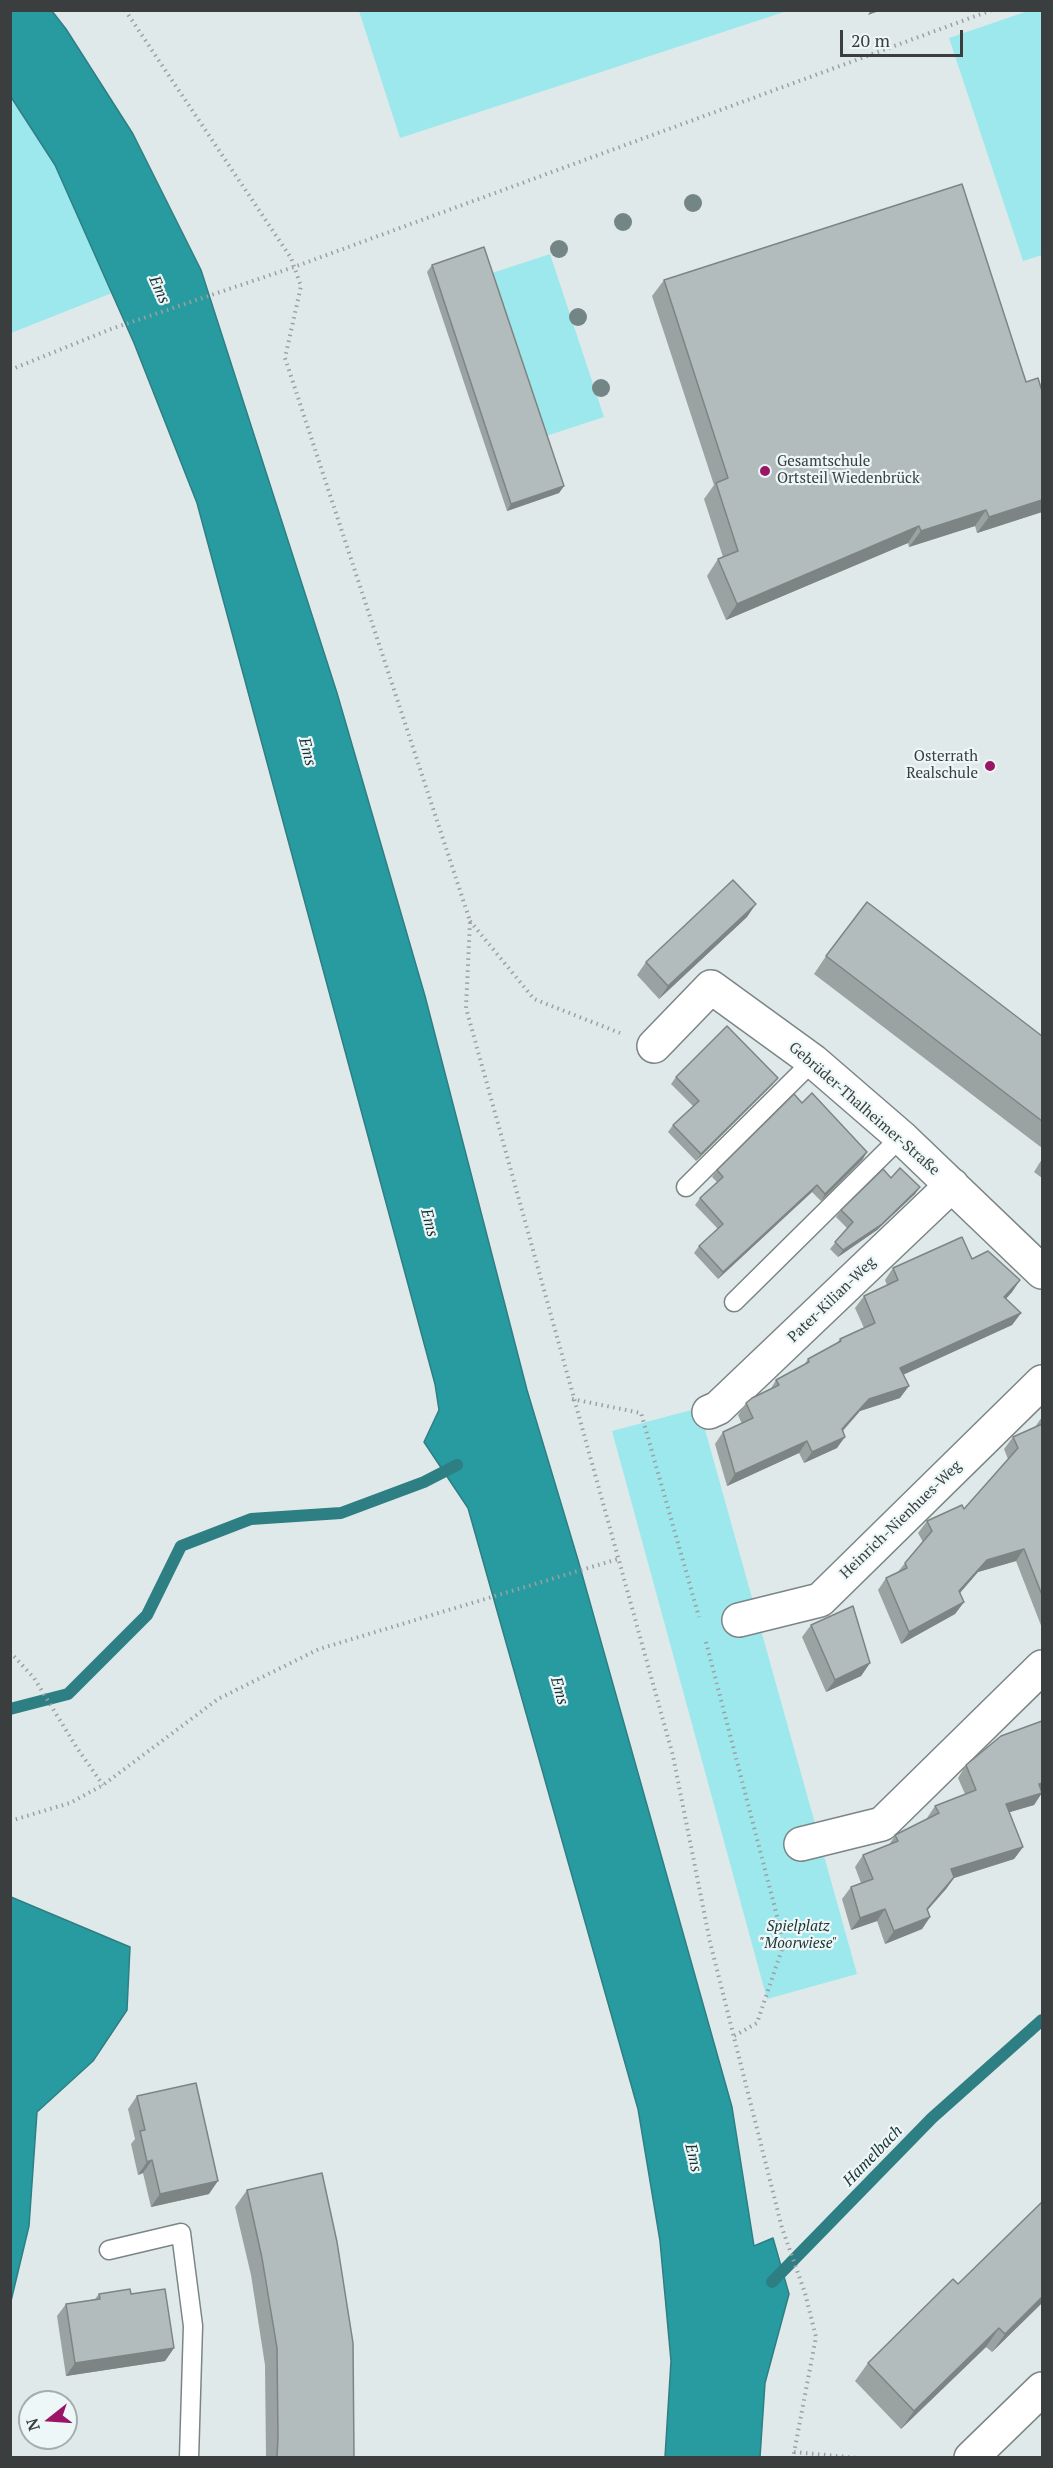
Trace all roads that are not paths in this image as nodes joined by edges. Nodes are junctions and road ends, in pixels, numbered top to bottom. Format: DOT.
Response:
graph roads {
  1 [pos="654,1046"];
  2 [pos="813,1061"];
  3 [pos="901,1137"];
  4 [pos="952,1185"];
  5 [pos="686,1187"];
  6 [pos="1042,1272"];
  7 [pos="734,1302"];
  8 [pos="1042,1382"];
  9 [pos="709,1413"];
  10 [pos="739,1620"];
  11 [pos="1042,1667"];
  12 [pos="801,1844"];
  13 [pos="109,2250"];
  14 [pos="1042,2389"];
  15 [pos="189,2457"];
  16 [pos="971,2457"];
  1 -- 2 [label="street, Gebrüder-Thalheimer-Straße"];
  2 -- 3 [label="street, Gebrüder-Thalheimer-Straße"];
  2 -- 5 [label="lane"];
  3 -- 4 [label="street, Gebrüder-Thalheimer-Straße"];
  3 -- 7 [label="lane"];
  4 -- 6 [label="street, Gebrüder-Thalheimer-Straße"];
  4 -- 9 [label="street, Pater-Kilian-Weg"];
  8 -- 10 [label="street, Heinrich-Nienhues-Weg"];
  11 -- 12 [label="street"];
  13 -- 15 [label="lane"];
  14 -- 16 [label="street"];
}
